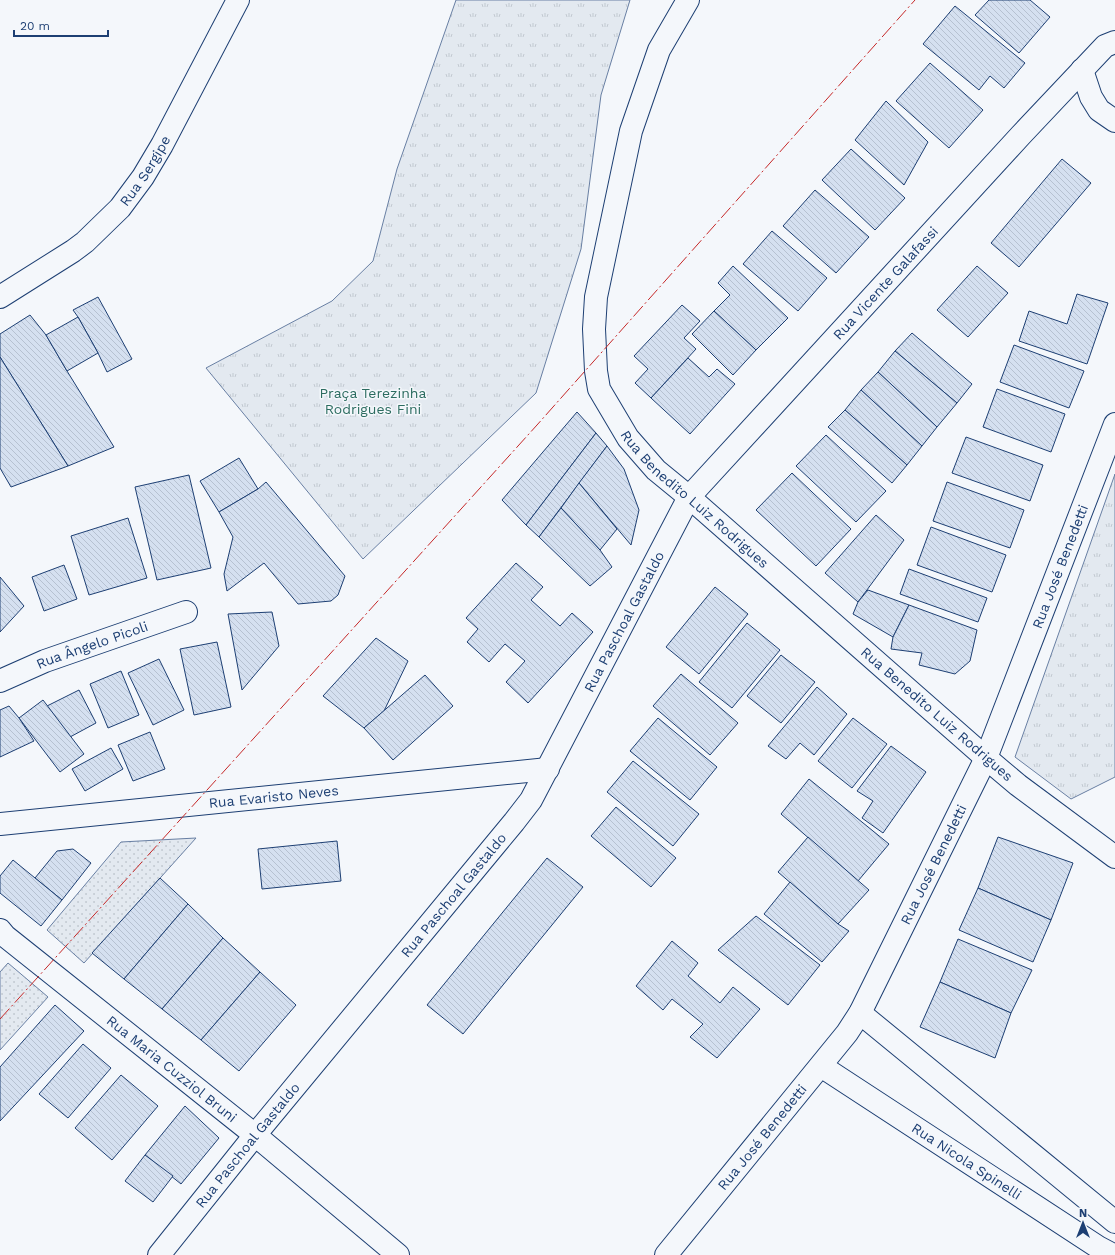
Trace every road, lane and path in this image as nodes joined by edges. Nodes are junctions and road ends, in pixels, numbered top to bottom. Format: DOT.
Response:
graph roads {
  1 [pos="238,0"];
  2 [pos="688,0"];
  3 [pos="1112,42"];
  4 [pos="1082,70"];
  5 [pos="1115,121"];
  6 [pos="0,297"];
  7 [pos="1115,424"];
  8 [pos="689,497"];
  9 [pos="186,612"];
  10 [pos="0,681"];
  11 [pos="986,758"];
  12 [pos="548,769"];
  13 [pos="0,824"];
  14 [pos="1115,857"];
  15 [pos="0,930"];
  16 [pos="860,1013"];
  17 [pos="821,1066"];
  18 [pos="255,1135"];
  19 [pos="1115,1221"];
  20 [pos="1100,1253"];
  21 [pos="159,1255"];
  22 [pos="398,1255"];
  23 [pos="666,1255"];
  1 -- 6 [label="street, Rua Sergipe"];
  2 -- 8 [label="street, Rua Benedito Luiz Rodrigues"];
  3 -- 4 [label="street, Rua Vicente Galafassi"];
  4 -- 5 [label="street"];
  4 -- 8 [label="street, Rua Vicente Galafassi"];
  7 -- 11 [label="street, Rua José Benedetti"];
  8 -- 11 [label="street, Rua Benedito Luiz Rodrigues"];
  8 -- 12 [label="street, Rua Paschoal Gastaldo"];
  9 -- 10 [label="street, Rua Ângelo Picoli"];
  11 -- 14 [label="street, Rua Benedito Luiz Rodrigues"];
  11 -- 16 [label="street, Rua José Benedetti"];
  12 -- 13 [label="street, Rua Evaristo Neves"];
  12 -- 18 [label="street, Rua Paschoal Gastaldo"];
  15 -- 18 [label="street, Rua Maria Cuzziol Bruni"];
  16 -- 17 [label="street, Rua José Benedetti"];
  16 -- 19 [label="street"];
  17 -- 20 [label="street, Rua Nicola Spinelli"];
  17 -- 23 [label="street, Rua José Benedetti"];
  18 -- 21 [label="street, Rua Paschoal Gastaldo"];
  18 -- 22 [label="street, Rua Maria Cuzziol Bruni"];
  19 -- 20 [label="street"];
}
